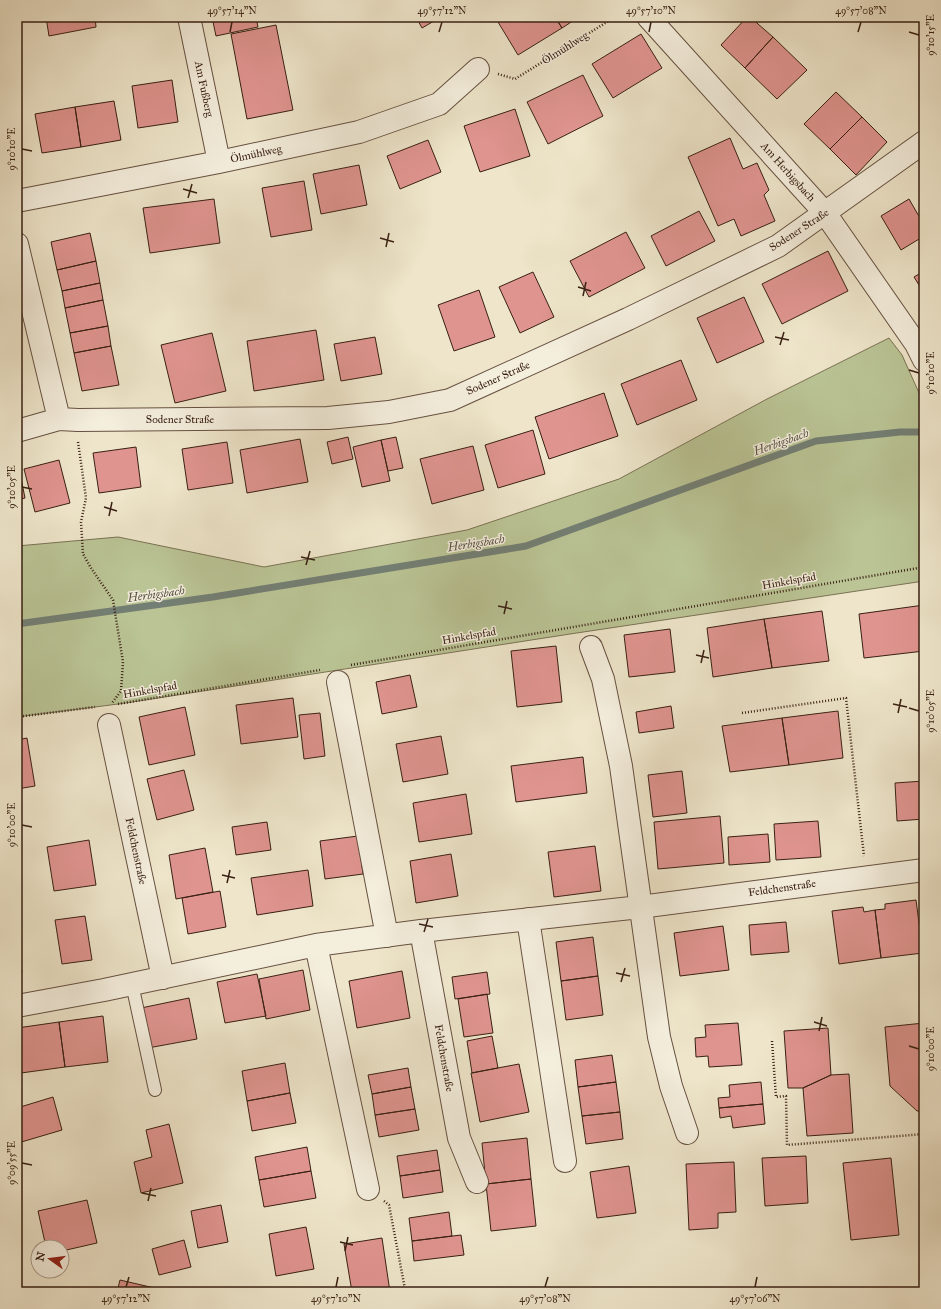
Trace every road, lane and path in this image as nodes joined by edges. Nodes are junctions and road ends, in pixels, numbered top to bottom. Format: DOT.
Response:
graph roads {
  1 [pos="189,17"];
  2 [pos="615,17"];
  3 [pos="648,17"];
  4 [pos="478,69"];
  5 [pos="515,78"];
  6 [pos="924,142"];
  7 [pos="219,162"];
  8 [pos="17,201"];
  9 [pos="825,213"];
  10 [pos="17,244"];
  11 [pos="921,348"];
  12 [pos="68,420"];
  13 [pos="17,431"];
  14 [pos="924,567"];
  15 [pos="591,647"];
  16 [pos="336,673"];
  17 [pos="106,713"];
  18 [pos="742,713"];
  19 [pos="17,717"];
  20 [pos="924,870"];
  21 [pos="866,877"];
  22 [pos="640,907"];
  23 [pos="528,919"];
  24 [pos="421,931"];
  25 [pos="387,936"];
  26 [pos="316,945"];
  27 [pos="163,978"];
  28 [pos="132,984"];
  29 [pos="17,1006"];
  30 [pos="772,1040"];
  31 [pos="155,1090"];
  32 [pos="687,1133"];
  33 [pos="924,1134"];
  34 [pos="565,1161"];
  35 [pos="477,1182"];
  36 [pos="368,1189"];
  37 [pos="429,1292"];
  1 -- 7 [label="street, Am Fußberg"];
  2 -- 5 [label="path, Ölmühlweg"];
  3 -- 9 [label="street, Am Herbigsbach"];
  4 -- 7 [label="street, Ölmühlweg"];
  6 -- 9 [label="street, Sodener Straße"];
  7 -- 8 [label="street, Ölmühlweg"];
  9 -- 11 [label="street, Am Herbigsbach"];
  9 -- 12 [label="street, Sodener Straße"];
  10 -- 12 [label="street"];
  12 -- 13 [label="street, Sodener Straße"];
  12 -- 17 [label="path"];
  14 -- 16 [label="path, Hinkelspfad"];
  15 -- 22 [label="street"];
  16 -- 17 [label="path, Hinkelspfad"];
  16 -- 25 [label="street"];
  17 -- 19 [label="path, Hinkelspfad"];
  17 -- 27 [label="street, Feldchenstraße"];
  18 -- 21 [label="path"];
  20 -- 21 [label="street, Feldchenstraße"];
  21 -- 22 [label="street, Feldchenstraße"];
  22 -- 23 [label="street, Feldchenstraße"];
  22 -- 32 [label="street"];
  23 -- 24 [label="street, Feldchenstraße"];
  23 -- 34 [label="street"];
  24 -- 25 [label="street, Feldchenstraße"];
  24 -- 35 [label="street, Feldchenstraße"];
  25 -- 26 [label="street, Feldchenstraße"];
  26 -- 27 [label="street, Feldchenstraße"];
  26 -- 36 [label="street"];
  27 -- 28 [label="street, Feldchenstraße"];
  28 -- 29 [label="street, Feldchenstraße"];
  28 -- 31 [label="lane"];
  30 -- 33 [label="path"];
  36 -- 37 [label="path"];
}
